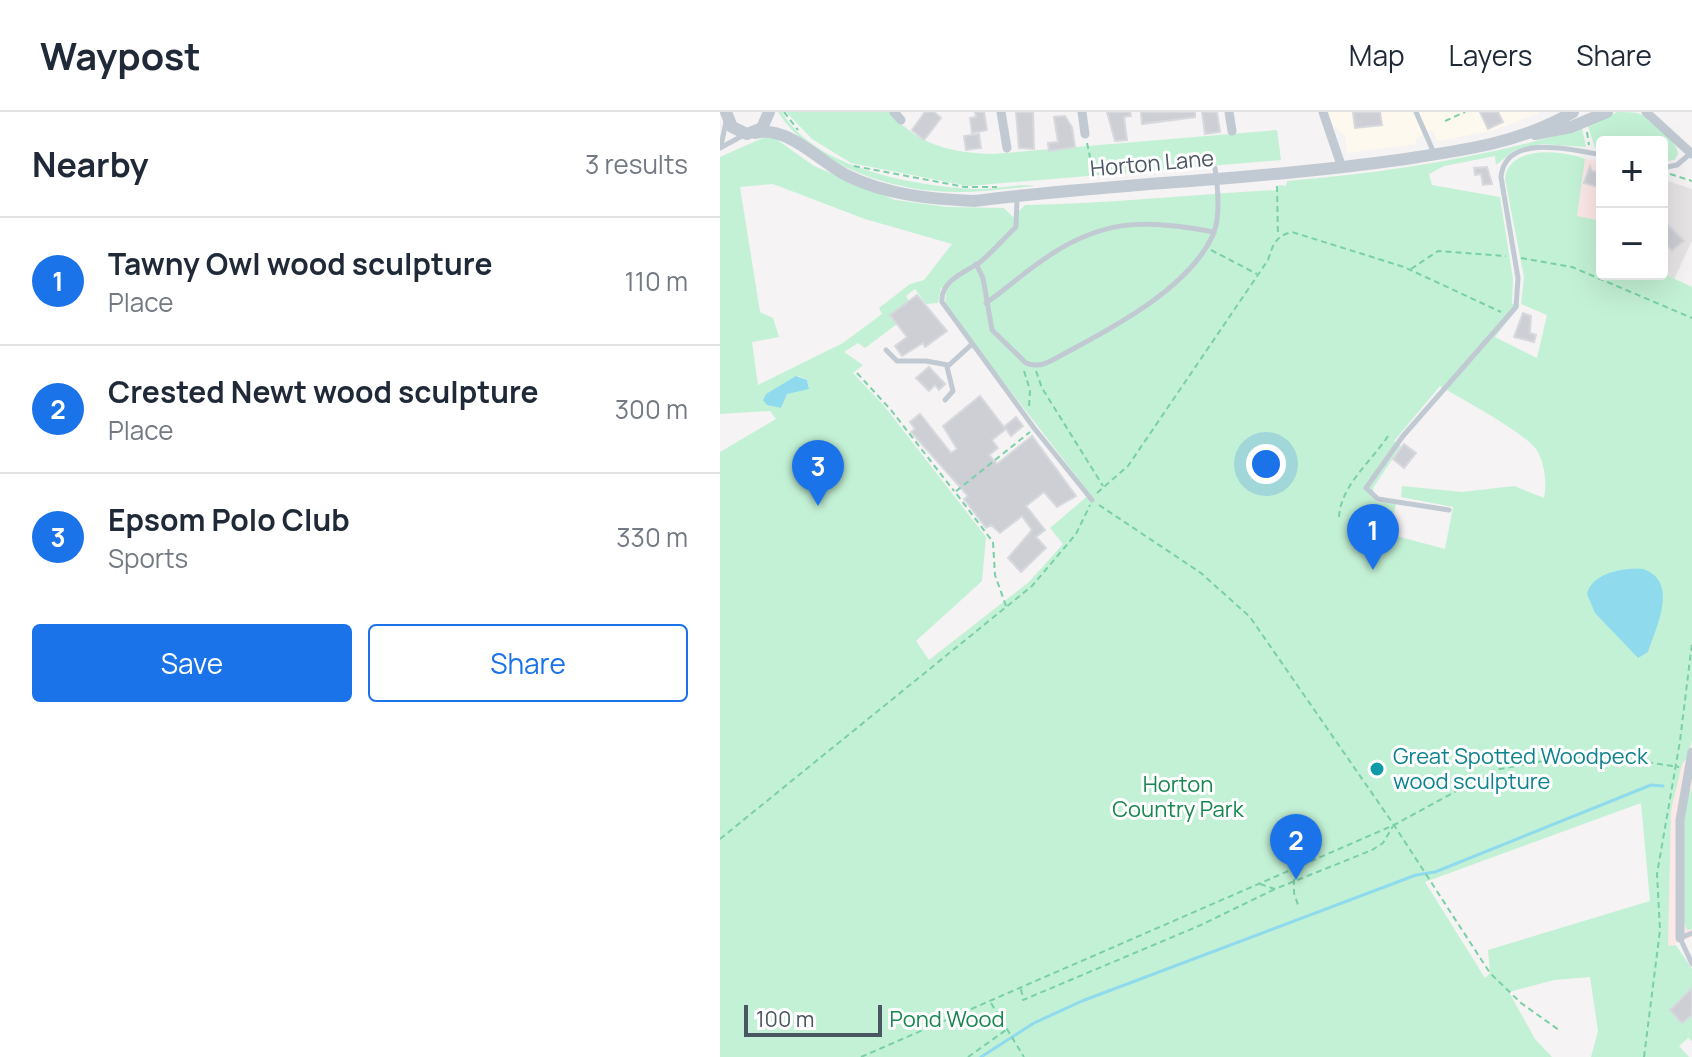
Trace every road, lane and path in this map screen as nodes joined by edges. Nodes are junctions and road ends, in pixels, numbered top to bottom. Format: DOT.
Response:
graph roads {
  1 [pos="770,112"];
  2 [pos="784,112"];
  3 [pos="1001,112"];
  4 [pos="1082,112"];
  5 [pos="1229,112"];
  6 [pos="1323,112"];
  7 [pos="1416,112"];
  8 [pos="1450,112"];
  9 [pos="1465,112"];
  10 [pos="1573,112"];
  11 [pos="1607,112"];
  12 [pos="1646,112"];
  13 [pos="1658,112"];
  14 [pos="1458,113"];
  15 [pos="725,114"];
  16 [pos="1453,117"];
  17 [pos="1445,121"];
  18 [pos="1232,131"];
  19 [pos="751,133"];
  20 [pos="1085,134"];
  21 [pos="1520,136"];
  22 [pos="1677,139"];
  23 [pos="802,140"];
  24 [pos="720,148"];
  25 [pos="1007,148"];
  26 [pos="1434,154"];
  27 [pos="1596,154"];
  28 [pos="1692,154"];
  29 [pos="849,164"];
  30 [pos="1342,168"];
  31 [pos="1668,168"];
  32 [pos="1668,172"];
  33 [pos="1216,173"];
  34 [pos="1094,178"];
  35 [pos="1284,181"];
  36 [pos="1692,181"];
  37 [pos="997,187"];
  38 [pos="1017,195"];
  39 [pos="1214,232"];
  40 [pos="1278,237"];
  41 [pos="1207,247"];
  42 [pos="1513,257"];
  43 [pos="976,264"];
  44 [pos="1410,269"];
  45 [pos="1257,274"];
  46 [pos="986,303"];
  47 [pos="1510,316"];
  48 [pos="1692,318"];
  49 [pos="971,345"];
  50 [pos="886,350"];
  51 [pos="1019,359"];
  52 [pos="948,365"];
  53 [pos="1036,366"];
  54 [pos="857,373"];
  55 [pos="945,400"];
  56 [pos="1025,416"];
  57 [pos="1034,428"];
  58 [pos="1388,436"];
  59 [pos="1103,487"];
  60 [pos="955,492"];
  61 [pos="1092,500"];
  62 [pos="1449,510"];
  63 [pos="1339,517"];
  64 [pos="1007,607"];
  65 [pos="1692,643"];
  66 [pos="1692,752"];
  67 [pos="1676,766"];
  68 [pos="1690,766"];
  69 [pos="1394,825"];
  70 [pos="720,839"];
  71 [pos="1294,868"];
  72 [pos="1258,883"];
  73 [pos="1293,883"];
  74 [pos="1275,889"];
  75 [pos="1299,908"];
  76 [pos="1692,933"];
  77 [pos="1680,938"];
  78 [pos="1692,964"];
  79 [pos="1021,989"];
  80 [pos="990,1002"];
  81 [pos="1559,1030"];
  82 [pos="1008,1031"];
  83 [pos="861,1057"];
  84 [pos="968,1057"];
  85 [pos="1024,1057"];
  86 [pos="1644,1057"];
  1 -- 19 [label="street"];
  1 -- 23 [label="street, Horton Lane"];
  2 -- 23 [label="path"];
  3 -- 25 [label="street"];
  4 -- 20 [label="street"];
  5 -- 18 [label="street"];
  6 -- 30 [label="street"];
  7 -- 26 [label="lane"];
  8 -- 16 [label="path"];
  9 -- 14 [label="path"];
  10 -- 21 [label="street, Horton Lane"];
  11 -- 21 [label="street, Horton Lane"];
  12 -- 22 [label="street"];
  13 -- 22 [label="street"];
  14 -- 16 [label="path"];
  15 -- 19 [label="street"];
  15 -- 24 [label="lane"];
  16 -- 17 [label="path"];
  19 -- 23 [label="street, Horton Lane"];
  19 -- 24 [label="lane"];
  20 -- 34 [label="path"];
  21 -- 26 [label="street, Horton Lane"];
  22 -- 28 [label="street"];
  23 -- 38 [label="street, Horton Lane"];
  26 -- 30 [label="street, Horton Lane"];
  27 -- 42 [label="lane"];
  28 -- 31 [label="lane"];
  29 -- 37 [label="path"];
  30 -- 33 [label="street, Horton Lane"];
  32 -- 36 [label="path"];
  33 -- 38 [label="street, Horton Lane"];
  33 -- 39 [label="lane"];
  35 -- 40 [label="path"];
  38 -- 43 [label="lane"];
  39 -- 41 [label="lane"];
  39 -- 46 [label="lane"];
  40 -- 44 [label="path"];
  40 -- 45 [label="path"];
  41 -- 45 [label="path"];
  41 -- 53 [label="lane"];
  42 -- 44 [label="path"];
  42 -- 47 [label="lane"];
  42 -- 48 [label="path"];
  43 -- 46 [label="lane"];
  43 -- 49 [label="lane"];
  44 -- 47 [label="path"];
  45 -- 59 [label="path"];
  46 -- 51 [label="lane"];
  47 -- 62 [label="lane"];
  49 -- 52 [label="lane"];
  49 -- 56 [label="lane"];
  50 -- 52 [label="lane"];
  51 -- 53 [label="lane"];
  51 -- 56 [label="path"];
  52 -- 55 [label="lane"];
  53 -- 59 [label="path"];
  54 -- 60 [label="path"];
  56 -- 57 [label="lane"];
  57 -- 60 [label="path"];
  57 -- 61 [label="lane"];
  58 -- 63 [label="path"];
  59 -- 61 [label="path"];
  60 -- 64 [label="path"];
  61 -- 64 [label="path"];
  61 -- 69 [label="path"];
  64 -- 70 [label="path"];
  65 -- 67 [label="path"];
  66 -- 68 [label="street"];
  67 -- 68 [label="path"];
  67 -- 69 [label="path"];
  67 -- 86 [label="path"];
  68 -- 77 [label="street"];
  69 -- 71 [label="path"];
  69 -- 73 [label="path"];
  69 -- 81 [label="path"];
  71 -- 72 [label="path"];
  71 -- 73 [label="path"];
  72 -- 74 [label="path"];
  72 -- 79 [label="path"];
  73 -- 74 [label="path"];
  73 -- 75 [label="path"];
  74 -- 79 [label="path"];
  76 -- 77 [label="lane"];
  77 -- 78 [label="lane"];
  79 -- 80 [label="path"];
  80 -- 82 [label="path"];
  80 -- 83 [label="path"];
  82 -- 84 [label="path"];
  82 -- 85 [label="path"];
}
